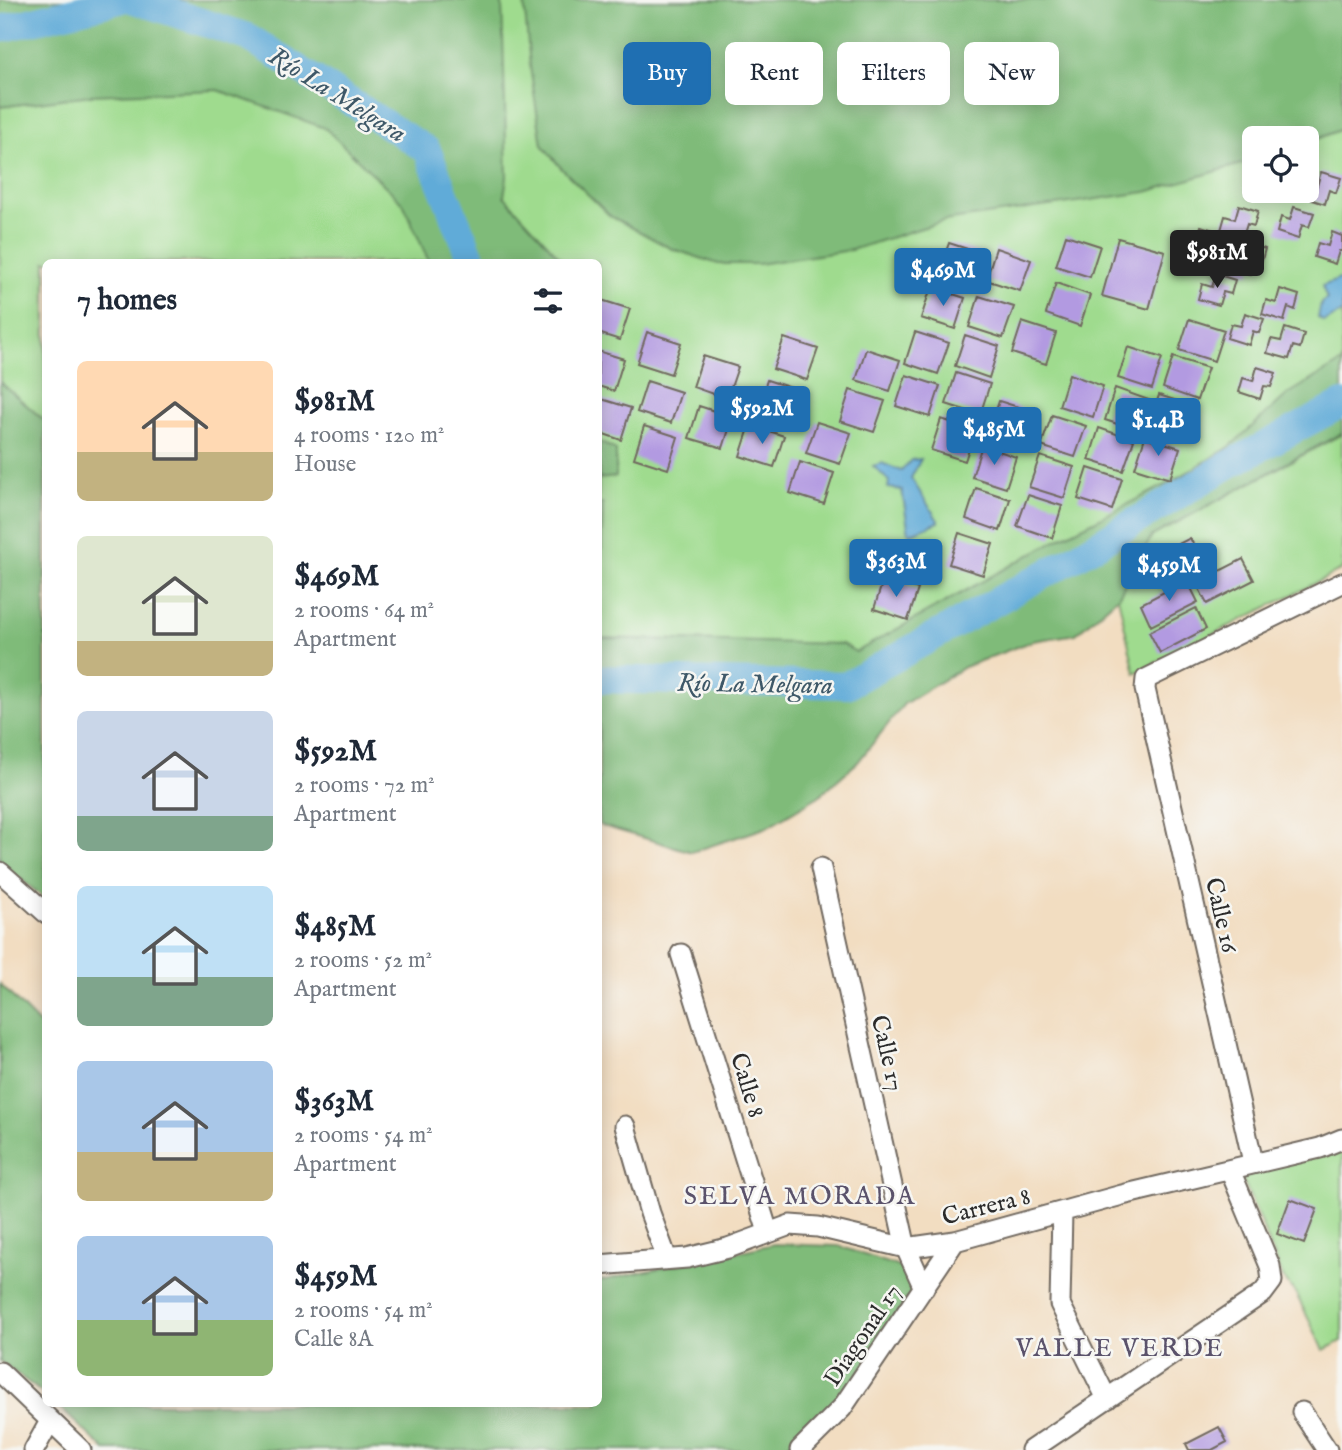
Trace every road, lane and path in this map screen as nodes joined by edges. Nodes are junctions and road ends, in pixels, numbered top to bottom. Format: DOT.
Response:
graph roads {
  1 [pos="1342,583"];
  2 [pos="821,868"];
  3 [pos="0,872"];
  4 [pos="42,909"];
  5 [pos="681,954"];
  6 [pos="625,1126"];
  7 [pos="1342,1139"];
  8 [pos="1253,1162"];
  9 [pos="1230,1170"];
  10 [pos="1062,1212"];
  11 [pos="768,1232"];
  12 [pos="955,1241"];
  13 [pos="906,1248"];
  14 [pos="667,1259"];
  15 [pos="602,1265"];
  16 [pos="924,1288"];
  17 [pos="0,1372"];
  18 [pos="1107,1399"];
  19 [pos="1302,1412"];
  20 [pos="50,1421"];
  21 [pos="33,1450"];
  22 [pos="81,1450"];
  23 [pos="800,1450"];
  24 [pos="1031,1450"];
  25 [pos="1327,1450"];
  1 -- 8 [label="street, Calle 16"];
  2 -- 13 [label="street, Calle 17"];
  3 -- 4 [label="street"];
  5 -- 11 [label="street, Calle 8"];
  6 -- 14 [label="street"];
  7 -- 8 [label="street, Carrera 8"];
  8 -- 9 [label="street, Carrera 8"];
  9 -- 10 [label="street, Carrera 8"];
  9 -- 18 [label="street"];
  10 -- 12 [label="street, Carrera 8"];
  10 -- 18 [label="street"];
  11 -- 13 [label="street, Carrera 8"];
  11 -- 14 [label="street, Carrera 8"];
  12 -- 13 [label="street, Carrera 8"];
  12 -- 16 [label="street, Diagonal 17"];
  13 -- 16 [label="street, Calle 17"];
  14 -- 15 [label="street, Carrera 8"];
  16 -- 23 [label="street, Diagonal 17"];
  17 -- 20 [label="street"];
  18 -- 24 [label="street"];
  19 -- 25 [label="street"];
  20 -- 21 [label="street"];
  20 -- 22 [label="street"];
}
